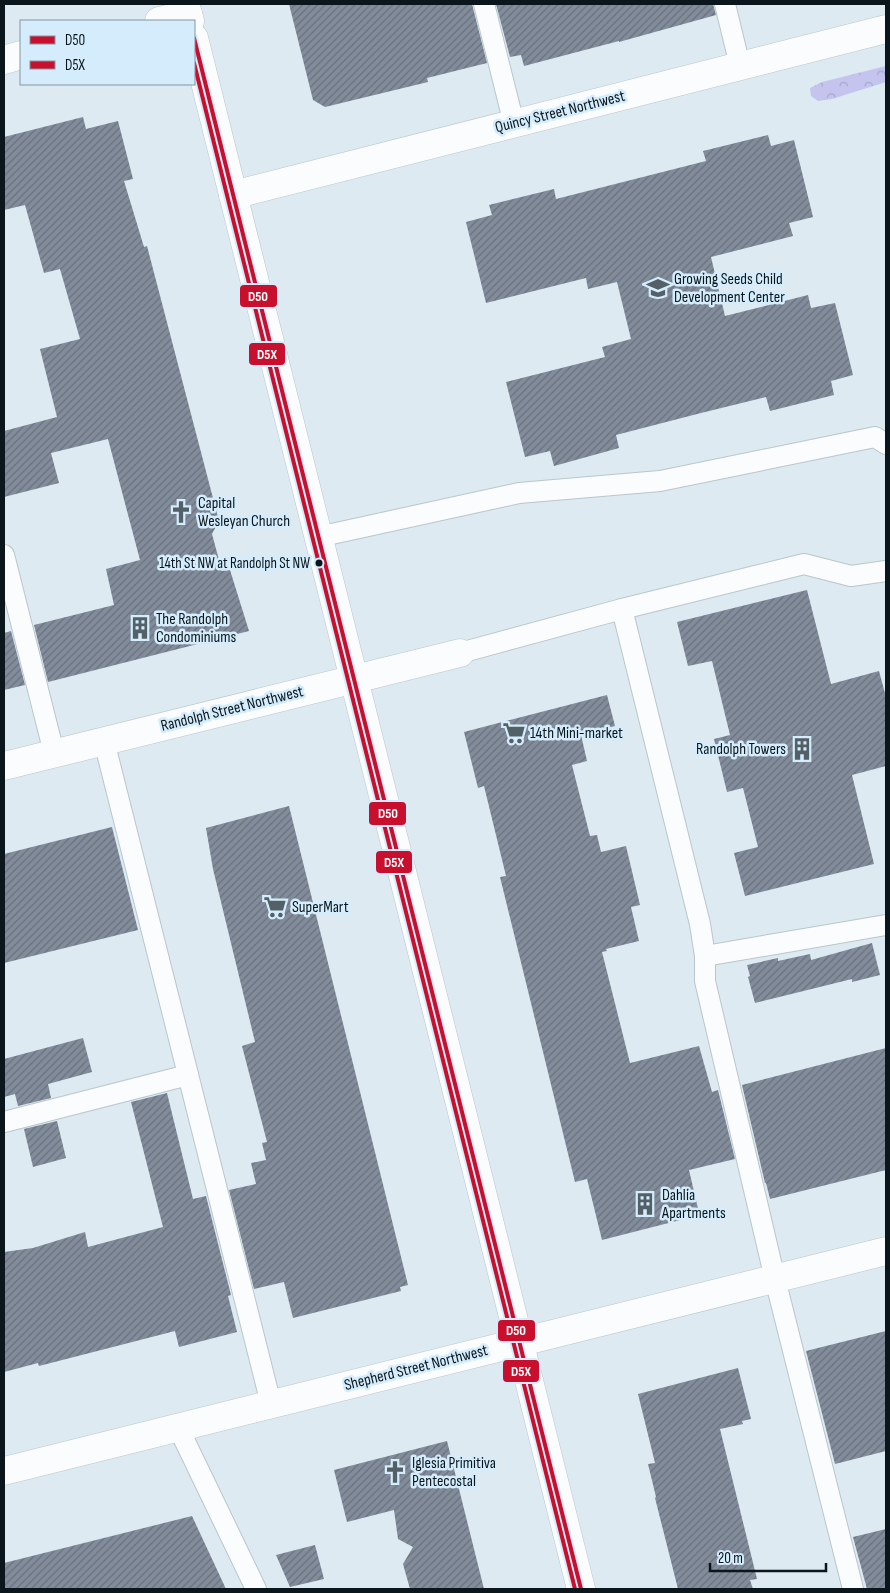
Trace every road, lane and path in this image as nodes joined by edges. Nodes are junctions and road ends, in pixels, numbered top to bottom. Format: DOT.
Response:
graph roads {
  1 [pos="484,4"];
  2 [pos="725,4"];
  3 [pos="189,19"];
  4 [pos="174,20"];
  5 [pos="886,29"];
  6 [pos="195,43"];
  7 [pos="20,55"];
  8 [pos="4,60"];
  9 [pos="740,66"];
  10 [pos="514,124"];
  11 [pos="233,195"];
  12 [pos="886,444"];
  13 [pos="318,537"];
  14 [pos="4,555"];
  15 [pos="886,571"];
  16 [pos="622,609"];
  17 [pos="460,653"];
  18 [pos="354,680"];
  19 [pos="104,741"];
  20 [pos="54,753"];
  21 [pos="4,766"];
  22 [pos="886,925"];
  23 [pos="705,956"];
  24 [pos="188,1075"];
  25 [pos="4,1122"];
  26 [pos="886,1251"];
  27 [pos="775,1278"];
  28 [pos="520,1342"];
  29 [pos="271,1404"];
  30 [pos="178,1428"];
  31 [pos="4,1471"];
  32 [pos="256,1589"];
  33 [pos="581,1589"];
  34 [pos="853,1589"];
  1 -- 10 [label="lane"];
  2 -- 9 [label="lane"];
  3 -- 4 [label="street"];
  5 -- 9 [label="street, Quincy Street Northwest"];
  6 -- 11 [label="street"];
  7 -- 8 [label="street"];
  9 -- 10 [label="street, Quincy Street Northwest"];
  10 -- 11 [label="street, Quincy Street Northwest"];
  11 -- 13 [label="street"];
  12 -- 13 [label="lane"];
  13 -- 18 [label="street"];
  14 -- 20 [label="lane"];
  15 -- 16 [label="lane"];
  16 -- 17 [label="lane"];
  16 -- 23 [label="lane"];
  17 -- 18 [label="street, Randolph Street Northwest"];
  18 -- 19 [label="street, Randolph Street Northwest"];
  18 -- 28 [label="street"];
  19 -- 20 [label="street, Randolph Street Northwest"];
  19 -- 24 [label="lane"];
  20 -- 21 [label="street, Randolph Street Northwest"];
  22 -- 23 [label="lane"];
  23 -- 27 [label="lane"];
  24 -- 25 [label="lane"];
  24 -- 29 [label="lane"];
  26 -- 27 [label="street, Shepherd Street Northwest"];
  27 -- 28 [label="street, Shepherd Street Northwest"];
  27 -- 34 [label="lane"];
  28 -- 29 [label="street, Shepherd Street Northwest"];
  28 -- 33 [label="street"];
  29 -- 30 [label="street, Shepherd Street Northwest"];
  30 -- 31 [label="street, Shepherd Street Northwest"];
  30 -- 32 [label="lane"];
}
